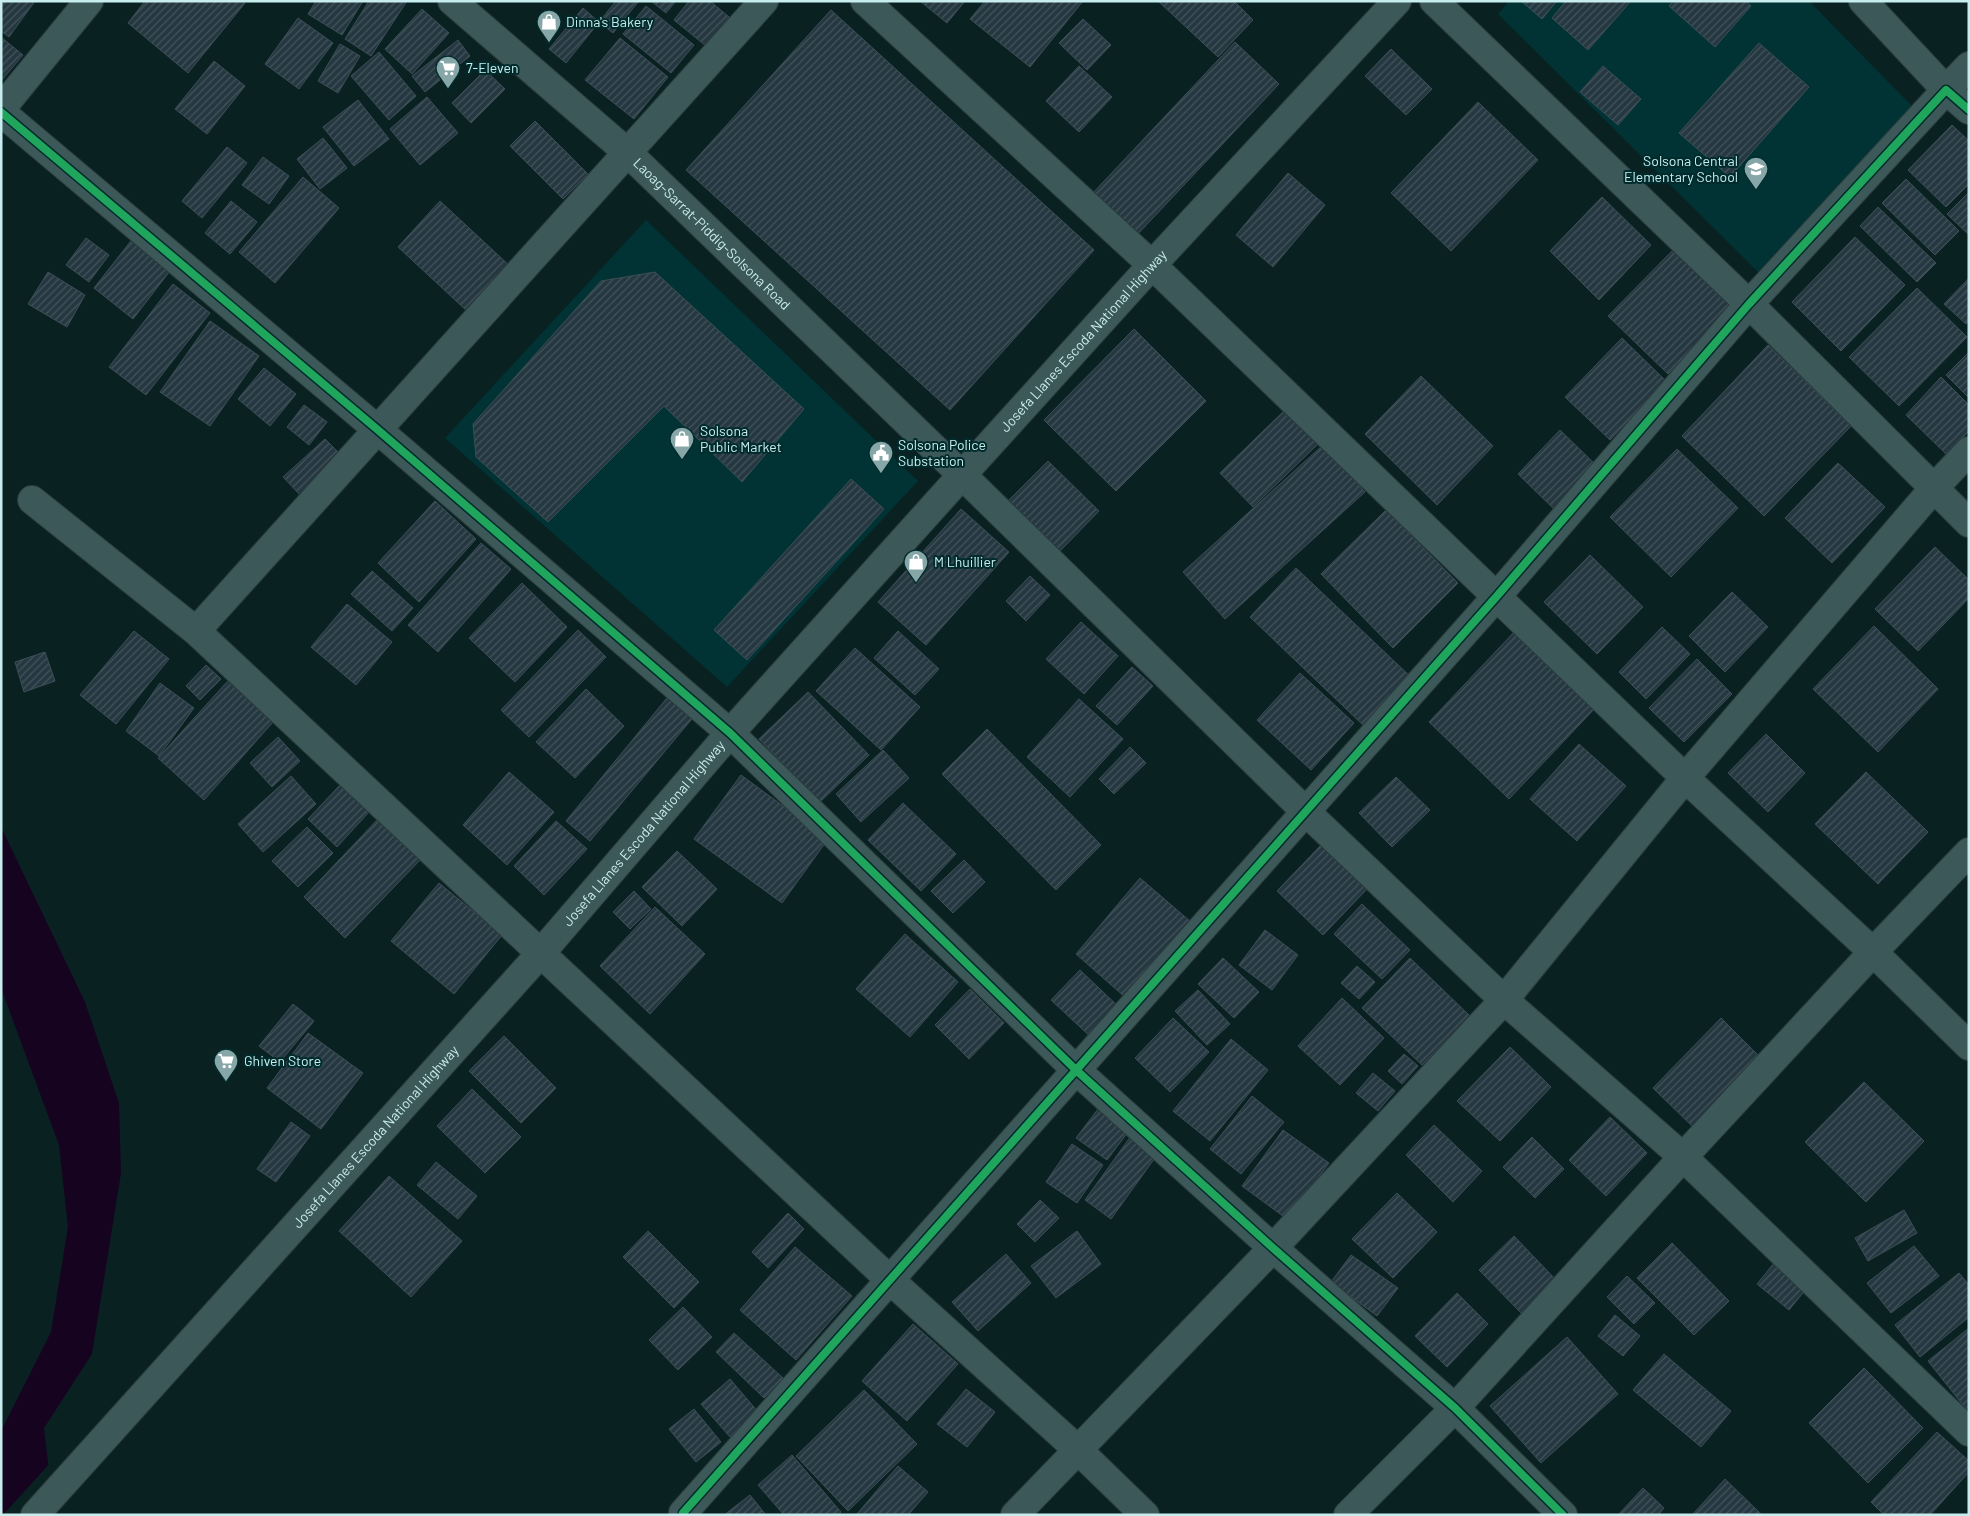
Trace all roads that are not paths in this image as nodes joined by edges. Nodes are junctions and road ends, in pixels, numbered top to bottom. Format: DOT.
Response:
graph roads {
  1 [pos="89,1"];
  2 [pos="452,1"];
  3 [pos="764,1"];
  4 [pos="865,1"];
  5 [pos="1397,1"];
  6 [pos="1434,1"];
  7 [pos="1863,1"];
  8 [pos="1969,66"];
  9 [pos="1946,90"];
  10 [pos="1,110"];
  11 [pos="1969,110"];
  12 [pos="628,153"];
  13 [pos="1152,265"];
  14 [pos="1749,304"];
  15 [pos="378,430"];
  16 [pos="1969,451"];
  17 [pos="962,475"];
  18 [pos="1934,488"];
  19 [pos="32,500"];
  20 [pos="1969,523"];
  21 [pos="1496,596"];
  22 [pos="196,631"];
  23 [pos="730,733"];
  24 [pos="1685,778"];
  25 [pos="1304,810"];
  26 [pos="1969,852"];
  27 [pos="1873,952"];
  28 [pos="540,954"];
  29 [pos="1504,1000"];
  30 [pos="1969,1046"];
  31 [pos="1076,1070"];
  32 [pos="1683,1157"];
  33 [pos="1273,1248"];
  34 [pos="890,1280"];
  35 [pos="1455,1408"];
  36 [pos="1969,1432"];
  37 [pos="1077,1449"];
  38 [pos="683,1513"];
  39 [pos="35,1515"];
  40 [pos="1015,1515"];
  41 [pos="1145,1515"];
  42 [pos="1348,1515"];
  43 [pos="1563,1515"];
  1 -- 10 [label="street"];
  2 -- 12 [label="street, Laoag-Sarrat-Piddig-Solsona Road"];
  3 -- 12 [label="street"];
  4 -- 13 [label="street"];
  5 -- 13 [label="street, Josefa Llanes Escoda National Highway"];
  6 -- 14 [label="street"];
  7 -- 9 [label="street"];
  8 -- 9 [label="street"];
  9 -- 11 [label="street"];
  9 -- 14 [label="street"];
  10 -- 15 [label="street"];
  12 -- 15 [label="street"];
  12 -- 17 [label="street, Laoag-Sarrat-Piddig-Solsona Road"];
  13 -- 17 [label="street, Josefa Llanes Escoda National Highway"];
  13 -- 21 [label="street"];
  14 -- 18 [label="street"];
  14 -- 21 [label="street"];
  15 -- 22 [label="street"];
  15 -- 23 [label="street"];
  16 -- 18 [label="street"];
  17 -- 23 [label="street, Josefa Llanes Escoda National Highway"];
  17 -- 25 [label="street, Laoag-Sarrat-Piddig-Solsona Road"];
  18 -- 20 [label="street"];
  18 -- 24 [label="street"];
  19 -- 22 [label="street"];
  21 -- 24 [label="street"];
  21 -- 25 [label="street"];
  22 -- 28 [label="street"];
  23 -- 28 [label="street, Josefa Llanes Escoda National Highway"];
  23 -- 31 [label="street"];
  24 -- 27 [label="street"];
  24 -- 29 [label="street"];
  25 -- 29 [label="street, Laoag-Sarrat-Piddig-Solsona Road"];
  25 -- 31 [label="street"];
  26 -- 27 [label="street"];
  27 -- 30 [label="street"];
  27 -- 32 [label="street"];
  28 -- 34 [label="street"];
  28 -- 39 [label="street, Josefa Llanes Escoda National Highway"];
  29 -- 32 [label="street, Laoag-Sarrat-Piddig-Solsona Road"];
  29 -- 33 [label="street"];
  31 -- 33 [label="street"];
  31 -- 34 [label="street"];
  32 -- 35 [label="street"];
  32 -- 36 [label="street, Laoag-Sarrat-Piddig-Solsona Road"];
  33 -- 35 [label="street"];
  33 -- 37 [label="street"];
  34 -- 37 [label="street"];
  34 -- 38 [label="street"];
  35 -- 42 [label="street"];
  35 -- 43 [label="street"];
  37 -- 40 [label="street"];
  37 -- 41 [label="street"];
}
